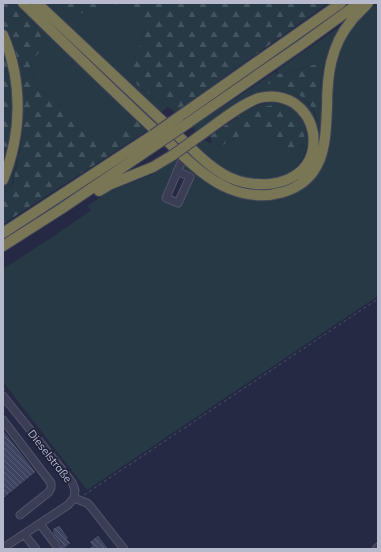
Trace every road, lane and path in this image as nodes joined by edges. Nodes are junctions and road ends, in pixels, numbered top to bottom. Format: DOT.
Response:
graph roads {
  1 [pos="23,3"];
  2 [pos="37,3"];
  3 [pos="341,3"];
  4 [pos="359,3"];
  5 [pos="368,3"];
  6 [pos="3,35"];
  7 [pos="184,120"];
  8 [pos="156,139"];
  9 [pos="184,156"];
  10 [pos="178,171"];
  11 [pos="3,180"];
  12 [pos="62,209"];
  13 [pos="3,233"];
  14 [pos="3,246"];
  15 [pos="378,299"];
  16 [pos="3,396"];
  17 [pos="3,420"];
  18 [pos="74,498"];
  19 [pos="20,515"];
  20 [pos="40,524"];
  21 [pos="24,534"];
  22 [pos="56,545"];
  23 [pos="3,548"];
  24 [pos="36,549"];
  25 [pos="124,549"];
  1 -- 9 [label="highway"];
  2 -- 12 [label="highway, bridge"];
  3 -- 7 [label="highway"];
  4 -- 7 [label="highway"];
  5 -- 9 [label="highway"];
  6 -- 11 [label="highway"];
  7 -- 8 [label="highway, bridge"];
  8 -- 12 [label="highway"];
  8 -- 13 [label="highway"];
  9 -- 10 [label="street"];
  12 -- 14 [label="highway"];
  15 -- 18 [label="path"];
  16 -- 18 [label="street, Dieselstraße"];
  17 -- 19 [label="street"];
  18 -- 20 [label="street"];
  18 -- 25 [label="street, Dieselstraße"];
  20 -- 21 [label="street"];
  20 -- 22 [label="street"];
  21 -- 23 [label="street"];
  21 -- 24 [label="street"];
}
